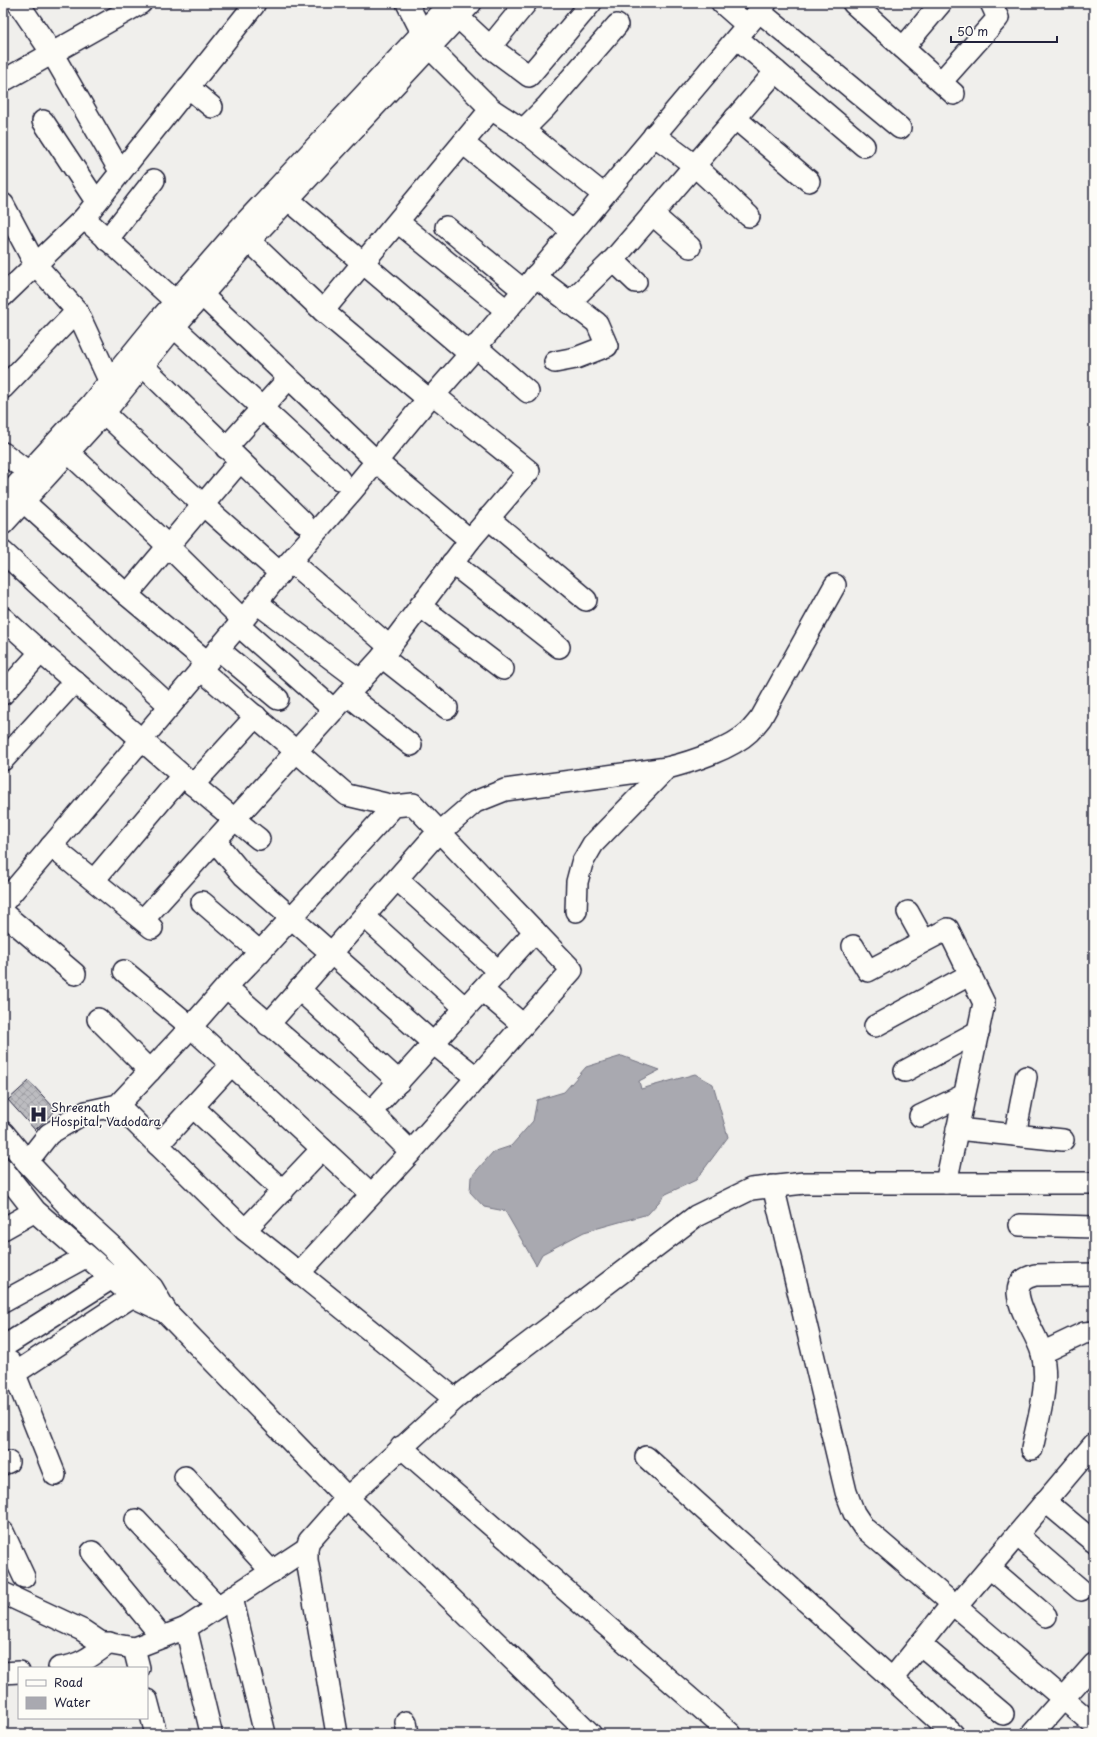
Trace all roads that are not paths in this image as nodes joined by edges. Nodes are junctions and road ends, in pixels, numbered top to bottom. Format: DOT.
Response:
graph roads {
  1 [pos="18,3"];
  2 [pos="141,3"];
  3 [pos="254,3"];
  4 [pos="407,3"];
  5 [pos="526,3"];
  6 [pos="591,3"];
  7 [pos="722,3"];
  8 [pos="853,3"];
  9 [pos="991,3"];
  10 [pos="936,5"];
  11 [pos="460,8"];
  12 [pos="107,11"];
  13 [pos="752,19"];
  14 [pos="616,25"];
  15 [pos="426,40"];
  16 [pos="490,47"];
  17 [pos="903,48"];
  18 [pos="52,53"];
  19 [pos="776,70"];
  20 [pos="3,81"];
  21 [pos="188,86"];
  22 [pos="212,107"];
  23 [pos="491,109"];
  24 [pos="735,118"];
  25 [pos="43,121"];
  26 [pos="900,128"];
  27 [pos="523,130"];
  28 [pos="654,135"];
  29 [pos="463,143"];
  30 [pos="864,146"];
  31 [pos="694,165"];
  32 [pos="120,171"];
  33 [pos="154,180"];
  34 [pos="810,181"];
  35 [pos="604,195"];
  36 [pos="289,200"];
  37 [pos="3,204"];
  38 [pos="90,210"];
  39 [pos="652,214"];
  40 [pos="749,216"];
  41 [pos="398,222"];
  42 [pos="446,227"];
  43 [pos="572,231"];
  44 [pos="244,236"];
  45 [pos="107,240"];
  46 [pos="690,246"];
  47 [pos="613,260"];
  48 [pos="35,264"];
  49 [pos="363,264"];
  50 [pos="636,282"];
  51 [pos="529,283"];
  52 [pos="202,295"];
  53 [pos="3,296"];
  54 [pos="569,303"];
  55 [pos="506,310"];
  56 [pos="77,311"];
  57 [pos="323,311"];
  58 [pos="179,314"];
  59 [pos="472,350"];
  60 [pos="555,362"];
  61 [pos="143,366"];
  62 [pos="289,378"];
  63 [pos="3,388"];
  64 [pos="113,389"];
  65 [pos="528,392"];
  66 [pos="431,397"];
  67 [pos="262,408"];
  68 [pos="104,413"];
  69 [pos="68,452"];
  70 [pos="3,453"];
  71 [pos="233,454"];
  72 [pos="377,462"];
  73 [pos="34,476"];
  74 [pos="340,479"];
  75 [pos="13,501"];
  76 [pos="203,505"];
  77 [pos="488,518"];
  78 [pos="303,522"];
  79 [pos="3,524"];
  80 [pos="470,540"];
  81 [pos="168,546"];
  82 [pos="3,552"];
  83 [pos="452,563"];
  84 [pos="285,567"];
  85 [pos="835,585"];
  86 [pos="127,595"];
  87 [pos="586,600"];
  88 [pos="257,603"];
  89 [pos="420,606"];
  90 [pos="3,618"];
  91 [pos="241,623"];
  92 [pos="559,647"];
  93 [pos="386,652"];
  94 [pos="40,653"];
  95 [pos="209,660"];
  96 [pos="503,669"];
  97 [pos="75,681"];
  98 [pos="354,688"];
  99 [pos="3,694"];
  100 [pos="278,699"];
  101 [pos="170,706"];
  102 [pos="448,708"];
  103 [pos="334,710"];
  104 [pos="256,716"];
  105 [pos="141,739"];
  106 [pos="411,745"];
  107 [pos="297,752"];
  108 [pos="3,760"];
  109 [pos="667,768"];
  110 [pos="188,781"];
  111 [pos="394,806"];
  112 [pos="234,820"];
  113 [pos="440,832"];
  114 [pos="259,840"];
  115 [pos="215,841"];
  116 [pos="51,846"];
  117 [pos="397,879"];
  118 [pos="94,880"];
  119 [pos="202,902"];
  120 [pos="3,904"];
  121 [pos="576,910"];
  122 [pos="908,912"];
  123 [pos="364,916"];
  124 [pos="291,917"];
  125 [pos="535,931"];
  126 [pos="924,941"];
  127 [pos="853,946"];
  128 [pos="260,952"];
  129 [pos="331,952"];
  130 [pos="124,971"];
  131 [pos="499,972"];
  132 [pos="75,974"];
  133 [pos="971,974"];
  134 [pos="226,987"];
  135 [pos="299,989"];
  136 [pos="482,990"];
  137 [pos="465,1008"];
  138 [pos="98,1019"];
  139 [pos="268,1025"];
  140 [pos="523,1025"];
  141 [pos="875,1026"];
  142 [pos="191,1027"];
  143 [pos="979,1031"];
  144 [pos="433,1043"];
  145 [pos="232,1064"];
  146 [pos="150,1071"];
  147 [pos="905,1071"];
  148 [pos="1026,1077"];
  149 [pos="477,1078"];
  150 [pos="398,1082"];
  151 [pos="964,1095"];
  152 [pos="118,1105"];
  153 [pos="193,1107"];
  154 [pos="371,1112"];
  155 [pos="920,1116"];
  156 [pos="957,1129"];
  157 [pos="3,1133"];
  158 [pos="1015,1135"];
  159 [pos="1063,1140"];
  160 [pos="158,1145"];
  161 [pos="322,1149"];
  162 [pos="411,1152"];
  163 [pos="27,1162"];
  164 [pos="3,1170"];
  165 [pos="946,1183"];
  166 [pos="1094,1183"];
  167 [pos="773,1186"];
  168 [pos="283,1191"];
  169 [pos="371,1194"];
  170 [pos="35,1211"];
  171 [pos="1020,1225"];
  172 [pos="1094,1227"];
  173 [pos="3,1229"];
  174 [pos="245,1230"];
  175 [pos="87,1256"];
  176 [pos="130,1264"];
  177 [pos="299,1272"];
  178 [pos="1094,1274"];
  179 [pos="112,1278"];
  180 [pos="141,1290"];
  181 [pos="3,1302"];
  182 [pos="1094,1332"];
  183 [pos="3,1347"];
  184 [pos="1042,1353"];
  185 [pos="9,1378"];
  186 [pos="456,1399"];
  187 [pos="1094,1444"];
  188 [pos="401,1447"];
  189 [pos="1032,1450"];
  190 [pos="646,1457"];
  191 [pos="55,1475"];
  192 [pos="185,1477"];
  193 [pos="347,1498"];
  194 [pos="1046,1501"];
  195 [pos="136,1520"];
  196 [pos="3,1532"];
  197 [pos="1017,1535"];
  198 [pos="1094,1542"];
  199 [pos="307,1548"];
  200 [pos="92,1552"];
  201 [pos="990,1568"];
  202 [pos="272,1572"];
  203 [pos="24,1577"];
  204 [pos="1081,1590"];
  205 [pos="3,1593"];
  206 [pos="225,1603"];
  207 [pos="954,1606"];
  208 [pos="1046,1616"];
  209 [pos="186,1628"];
  210 [pos="162,1638"];
  211 [pos="110,1643"];
  212 [pos="920,1644"];
  213 [pos="134,1648"];
  214 [pos="1094,1664"];
  215 [pos="66,1667"];
  216 [pos="139,1667"];
  217 [pos="18,1672"];
  218 [pos="3,1673"];
  219 [pos="892,1678"];
  220 [pos="1063,1699"];
  221 [pos="148,1704"];
  222 [pos="1003,1714"];
  223 [pos="1094,1725"];
  224 [pos="211,1732"];
  225 [pos="156,1734"];
  226 [pos="265,1734"];
  227 [pos="337,1734"];
  228 [pos="590,1734"];
  229 [pos="731,1734"];
  230 [pos="953,1734"];
  231 [pos="1032,1734"];
  1 -- 18 [label="street"];
  2 -- 12 [label="street"];
  3 -- 21 [label="street"];
  4 -- 15 [label="street"];
  5 -- 16 [label="street"];
  6 -- 16 [label="street"];
  7 -- 13 [label="street"];
  8 -- 17 [label="street"];
  9 -- 17 [label="street"];
  10 -- 17 [label="street"];
  11 -- 15 [label="street"];
  11 -- 16 [label="street"];
  12 -- 18 [label="street"];
  13 -- 19 [label="street"];
  13 -- 26 [label="street"];
  13 -- 28 [label="street"];
  14 -- 27 [label="street"];
  15 -- 23 [label="street"];
  15 -- 36 [label="street"];
  15 -- 44 [label="street"];
  18 -- 20 [label="street"];
  18 -- 32 [label="street"];
  19 -- 24 [label="street"];
  19 -- 30 [label="street"];
  21 -- 22 [label="street"];
  21 -- 32 [label="street"];
  23 -- 27 [label="street"];
  23 -- 29 [label="street"];
  24 -- 31 [label="street"];
  24 -- 34 [label="street"];
  25 -- 38 [label="street"];
  27 -- 35 [label="street"];
  28 -- 31 [label="street"];
  28 -- 35 [label="street"];
  29 -- 41 [label="street"];
  29 -- 43 [label="street"];
  31 -- 39 [label="street"];
  31 -- 40 [label="street"];
  32 -- 38 [label="street"];
  33 -- 45 [label="street"];
  35 -- 43 [label="street"];
  36 -- 44 [label="street"];
  36 -- 49 [label="street"];
  37 -- 48 [label="street"];
  38 -- 45 [label="street"];
  38 -- 48 [label="street"];
  39 -- 46 [label="street"];
  39 -- 47 [label="street"];
  41 -- 49 [label="street"];
  41 -- 55 [label="street"];
  42 -- 51 [label="street"];
  43 -- 51 [label="street"];
  44 -- 52 [label="street"];
  44 -- 57 [label="street"];
  44 -- 58 [label="street"];
  45 -- 58 [label="street"];
  47 -- 50 [label="street"];
  47 -- 54 [label="street"];
  48 -- 53 [label="street"];
  48 -- 56 [label="street"];
  49 -- 57 [label="street"];
  49 -- 59 [label="street"];
  51 -- 54 [label="street"];
  51 -- 55 [label="street"];
  52 -- 58 [label="street"];
  52 -- 62 [label="street"];
  54 -- 60 [label="street"];
  55 -- 59 [label="street"];
  56 -- 63 [label="street"];
  56 -- 64 [label="street"];
  57 -- 66 [label="street"];
  58 -- 61 [label="street"];
  58 -- 64 [label="street"];
  58 -- 67 [label="street"];
  59 -- 65 [label="street"];
  59 -- 66 [label="street"];
  61 -- 64 [label="street"];
  61 -- 71 [label="street"];
  62 -- 67 [label="street"];
  62 -- 72 [label="street"];
  64 -- 68 [label="street"];
  64 -- 73 [label="street"];
  66 -- 72 [label="street"];
  66 -- 77 [label="street"];
  67 -- 71 [label="street"];
  67 -- 74 [label="street"];
  68 -- 69 [label="street"];
  68 -- 76 [label="street"];
  69 -- 73 [label="street"];
  69 -- 81 [label="street"];
  70 -- 73 [label="street"];
  71 -- 76 [label="street"];
  71 -- 78 [label="street"];
  72 -- 80 [label="street"];
  72 -- 84 [label="street"];
  73 -- 75 [label="street"];
  75 -- 79 [label="street"];
  75 -- 86 [label="street"];
  76 -- 81 [label="street"];
  76 -- 84 [label="street"];
  77 -- 80 [label="street"];
  77 -- 87 [label="street"];
  80 -- 83 [label="street"];
  81 -- 86 [label="street"];
  81 -- 91 [label="street"];
  82 -- 101 [label="street"];
  83 -- 89 [label="street"];
  83 -- 92 [label="street"];
  84 -- 88 [label="street"];
  84 -- 93 [label="street"];
  85 -- 109 [label="street"];
  86 -- 95 [label="street"];
  88 -- 91 [label="street"];
  88 -- 98 [label="street"];
  89 -- 93 [label="street"];
  89 -- 96 [label="street"];
  90 -- 94 [label="street"];
  91 -- 95 [label="street"];
  91 -- 103 [label="street"];
  93 -- 98 [label="street"];
  93 -- 102 [label="street"];
  94 -- 97 [label="street"];
  94 -- 99 [label="street"];
  95 -- 100 [label="street"];
  95 -- 101 [label="street"];
  95 -- 104 [label="street"];
  97 -- 105 [label="street"];
  97 -- 108 [label="street"];
  98 -- 103 [label="street"];
  98 -- 106 [label="street"];
  101 -- 105 [label="street"];
  103 -- 107 [label="street"];
  104 -- 107 [label="street"];
  104 -- 110 [label="street"];
  105 -- 110 [label="street"];
  105 -- 116 [label="street"];
  107 -- 111 [label="street"];
  107 -- 112 [label="street"];
  109 -- 113 [label="street"];
  109 -- 121 [label="street"];
  110 -- 112 [label="street"];
  110 -- 118 [label="street"];
  111 -- 113 [label="street"];
  111 -- 124 [label="street"];
  112 -- 114 [label="street"];
  112 -- 115 [label="street"];
  113 -- 117 [label="street"];
  113 -- 125 [label="street"];
  115 -- 118 [label="street"];
  115 -- 124 [label="street"];
  116 -- 118 [label="street"];
  116 -- 120 [label="street"];
  117 -- 123 [label="street"];
  117 -- 131 [label="street"];
  119 -- 128 [label="street"];
  120 -- 132 [label="street"];
  122 -- 126 [label="street"];
  123 -- 129 [label="street"];
  123 -- 137 [label="street"];
  124 -- 128 [label="street"];
  124 -- 129 [label="street"];
  125 -- 131 [label="street"];
  125 -- 140 [label="street"];
  126 -- 127 [label="street"];
  126 -- 133 [label="street"];
  128 -- 134 [label="street"];
  129 -- 135 [label="street"];
  129 -- 144 [label="street"];
  130 -- 142 [label="street"];
  131 -- 136 [label="street"];
  133 -- 141 [label="street"];
  133 -- 143 [label="street"];
  134 -- 139 [label="street"];
  134 -- 142 [label="street"];
  135 -- 139 [label="street"];
  135 -- 150 [label="street"];
  136 -- 137 [label="street"];
  136 -- 140 [label="street"];
  137 -- 144 [label="street"];
  138 -- 146 [label="street"];
  139 -- 154 [label="street"];
  140 -- 149 [label="street"];
  142 -- 145 [label="street"];
  142 -- 146 [label="street"];
  143 -- 147 [label="street"];
  143 -- 151 [label="street"];
  144 -- 149 [label="street"];
  144 -- 150 [label="street"];
  145 -- 153 [label="street"];
  145 -- 161 [label="street"];
  146 -- 152 [label="street"];
  148 -- 158 [label="street"];
  149 -- 162 [label="street"];
  150 -- 154 [label="street"];
  151 -- 155 [label="street"];
  151 -- 156 [label="street"];
  152 -- 160 [label="street"];
  152 -- 163 [label="street"];
  153 -- 160 [label="street"];
  153 -- 168 [label="street"];
  154 -- 162 [label="street"];
  156 -- 158 [label="street"];
  156 -- 165 [label="street"];
  157 -- 163 [label="main road"];
  158 -- 159 [label="street"];
  160 -- 174 [label="street"];
  161 -- 168 [label="street"];
  161 -- 169 [label="street"];
  162 -- 169 [label="street"];
  163 -- 176 [label="main road"];
  164 -- 170 [label="main road"];
  165 -- 166 [label="street"];
  165 -- 167 [label="street"];
  167 -- 186 [label="street"];
  167 -- 207 [label="street"];
  168 -- 174 [label="street"];
  169 -- 177 [label="street"];
  170 -- 173 [label="street"];
  170 -- 175 [label="main road"];
  171 -- 172 [label="street"];
  174 -- 177 [label="street"];
  175 -- 179 [label="main road"];
  175 -- 181 [label="street"];
  176 -- 179 [label="street"];
  176 -- 180 [label="main road"];
  177 -- 186 [label="street"];
  178 -- 184 [label="street"];
  179 -- 180 [label="main road"];
  179 -- 183 [label="street"];
  180 -- 185 [label="street"];
  180 -- 193 [label="main road"];
  182 -- 184 [label="street"];
  183 -- 185 [label="street"];
  184 -- 189 [label="street"];
  185 -- 191 [label="street"];
  186 -- 188 [label="street"];
  187 -- 194 [label="street"];
  188 -- 193 [label="street"];
  188 -- 229 [label="street"];
  190 -- 219 [label="street"];
  192 -- 202 [label="street"];
  193 -- 199 [label="street"];
  193 -- 228 [label="main road"];
  194 -- 197 [label="street"];
  194 -- 198 [label="street"];
  195 -- 206 [label="street"];
  196 -- 203 [label="street"];
  197 -- 201 [label="street"];
  197 -- 204 [label="street"];
  199 -- 202 [label="street"];
  199 -- 227 [label="street"];
  200 -- 210 [label="street"];
  201 -- 207 [label="street"];
  201 -- 208 [label="street"];
  202 -- 206 [label="street"];
  205 -- 211 [label="street"];
  206 -- 209 [label="street"];
  206 -- 226 [label="street"];
  207 -- 212 [label="street"];
  207 -- 220 [label="street"];
  209 -- 210 [label="street"];
  209 -- 224 [label="street"];
  210 -- 213 [label="street"];
  211 -- 213 [label="street"];
  211 -- 215 [label="street"];
  212 -- 219 [label="street"];
  212 -- 222 [label="street"];
  213 -- 216 [label="street"];
  214 -- 220 [label="street"];
  217 -- 218 [label="street"];
  219 -- 230 [label="street"];
  220 -- 223 [label="street"];
  220 -- 231 [label="street"];
  221 -- 225 [label="street"];
}
